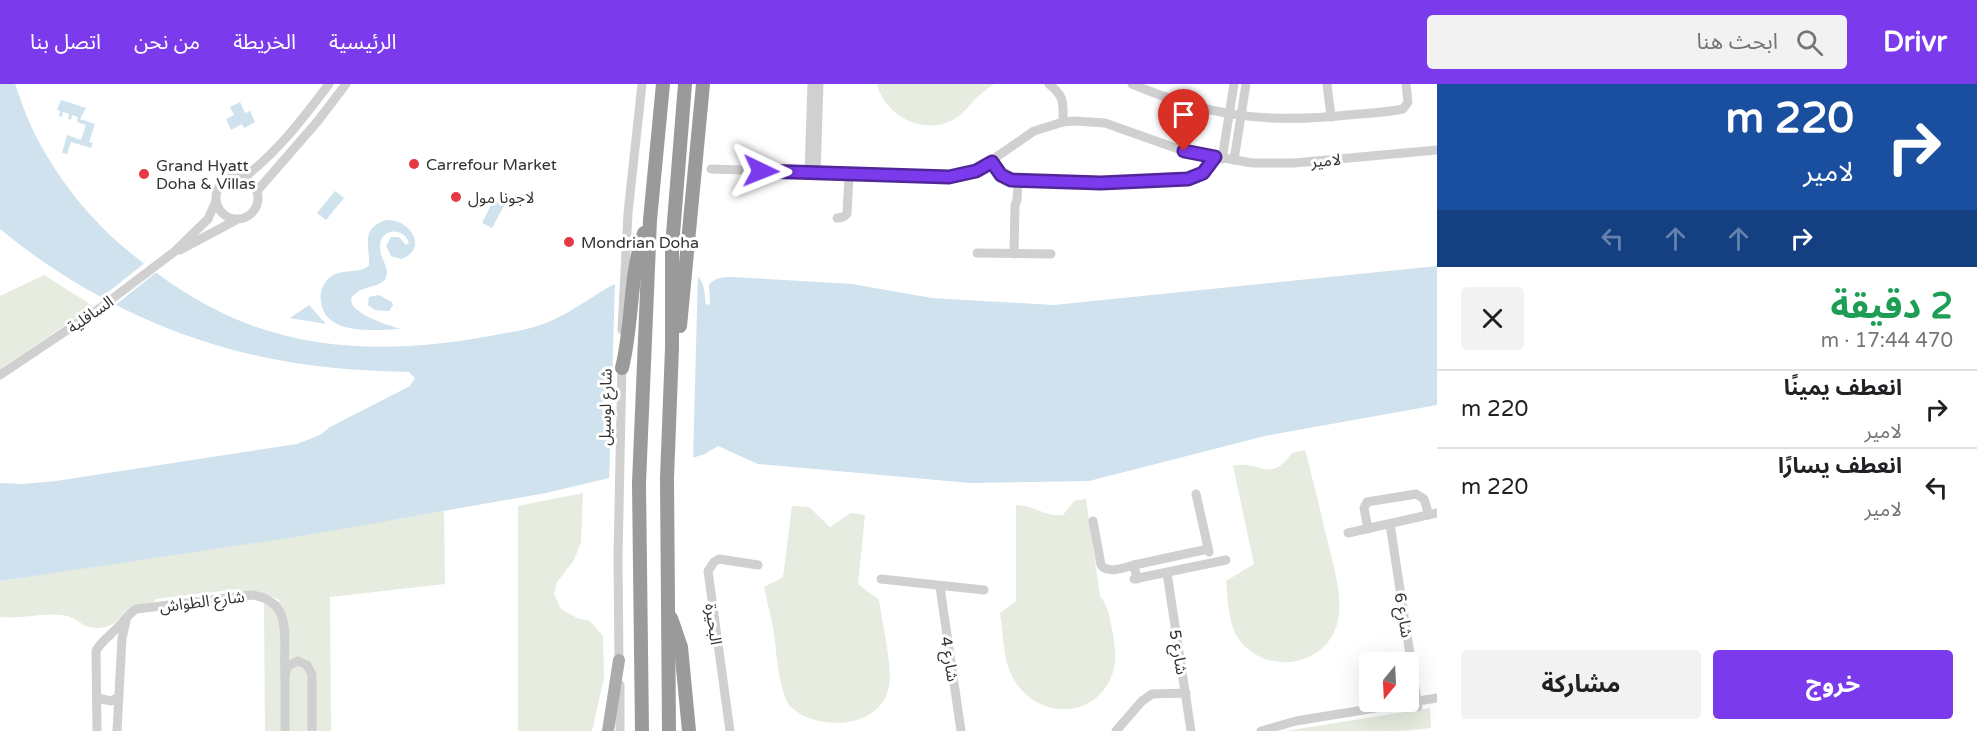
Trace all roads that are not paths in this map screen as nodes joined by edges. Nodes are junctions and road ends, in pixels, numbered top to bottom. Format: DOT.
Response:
graph roads {
  1 [pos="329,84"];
  2 [pos="346,84"];
  3 [pos="642,84"];
  4 [pos="663,84"];
  5 [pos="685,84"];
  6 [pos="703,84"];
  7 [pos="812,84"];
  8 [pos="819,84"];
  9 [pos="1048,84"];
  10 [pos="1132,84"];
  11 [pos="1161,84"];
  12 [pos="1234,84"];
  13 [pos="1246,84"];
  14 [pos="1327,84"];
  15 [pos="1406,84"];
  16 [pos="1157,94"];
  17 [pos="1229,115"];
  18 [pos="1241,117"];
  19 [pos="1331,117"];
  20 [pos="1063,122"];
  21 [pos="1437,150"];
  22 [pos="1218,158"];
  23 [pos="1234,160"];
  24 [pos="992,162"];
  25 [pos="711,169"];
  26 [pos="812,173"];
  27 [pos="849,175"];
  28 [pos="243,178"];
  29 [pos="1014,181"];
  30 [pos="257,191"];
  31 [pos="216,201"];
  32 [pos="837,218"];
  33 [pos="238,219"];
  34 [pos="174,252"];
  35 [pos="977,253"];
  36 [pos="1014,254"];
  37 [pos="1051,254"];
  38 [pos="637,257"];
  39 [pos="672,348"];
  40 [pos="622,368"];
  41 [pos="1,375"];
  42 [pos="1196,494"];
  43 [pos="1433,514"];
  44 [pos="1094,521"];
  45 [pos="1390,524"];
  46 [pos="1368,529"];
  47 [pos="1348,533"];
  48 [pos="1208,549"];
  49 [pos="1226,560"];
  50 [pos="1211,563"];
  51 [pos="758,565"];
  52 [pos="1134,566"];
  53 [pos="1167,573"];
  54 [pos="881,579"];
  55 [pos="939,587"];
  56 [pos="984,590"];
  57 [pos="667,607"];
  58 [pos="127,616"];
  59 [pos="285,640"];
  60 [pos="102,642"];
  61 [pos="1410,652"];
  62 [pos="122,658"];
  63 [pos="619,660"];
  64 [pos="298,661"];
  65 [pos="285,675"];
  66 [pos="1186,693"];
  67 [pos="96,698"];
  68 [pos="119,698"];
  69 [pos="1437,698"];
  70 [pos="1419,704"];
  71 [pos="1419,704"];
  72 [pos="1437,704"];
  73 [pos="1359,712"];
  74 [pos="97,731"];
  75 [pos="117,731"];
  76 [pos="285,731"];
  77 [pos="312,731"];
  78 [pos="608,731"];
  79 [pos="620,731"];
  80 [pos="642,731"];
  81 [pos="669,731"];
  82 [pos="689,731"];
  83 [pos="730,731"];
  84 [pos="961,731"];
  85 [pos="1116,731"];
  86 [pos="1191,731"];
  87 [pos="1261,731"];
  1 -- 28 [label="street"];
  2 -- 30 [label="street"];
  3 -- 38 [label="street"];
  4 -- 38 [label="highway"];
  5 -- 39 [label="highway"];
  6 -- 39 [label="highway"];
  7 -- 26 [label="street"];
  8 -- 26 [label="street"];
  9 -- 20 [label="street"];
  10 -- 16 [label="street"];
  11 -- 16 [label="street"];
  12 -- 17 [label="street"];
  13 -- 18 [label="street"];
  14 -- 19 [label="street"];
  15 -- 19 [label="street"];
  16 -- 17 [label="street"];
  17 -- 18 [label="street"];
  17 -- 22 [label="street"];
  18 -- 19 [label="street"];
  18 -- 23 [label="street"];
  20 -- 22 [label="street, لامير"];
  20 -- 24 [label="street, لامير"];
  21 -- 23 [label="street, لامير"];
  22 -- 23 [label="street, لامير"];
  22 -- 29 [label="street"];
  24 -- 27 [label="street, لامير"];
  24 -- 29 [label="street"];
  25 -- 26 [label="street, لامير"];
  26 -- 27 [label="street, لامير"];
  27 -- 32 [label="street"];
  28 -- 30 [label="street"];
  28 -- 31 [label="street"];
  29 -- 36 [label="street"];
  30 -- 33 [label="street"];
  31 -- 33 [label="street"];
  31 -- 34 [label="street, السافلية"];
  33 -- 34 [label="street, السافلية"];
  34 -- 41 [label="street, السافلية"];
  35 -- 36 [label="street"];
  36 -- 37 [label="street"];
  38 -- 40 [label="highway"];
  38 -- 80 [label="highway"];
  39 -- 57 [label="highway"];
  40 -- 63 [label="street, شارع لوسيل"];
  42 -- 48 [label="street"];
  43 -- 45 [label="street"];
  43 -- 46 [label="street"];
  44 -- 52 [label="street"];
  45 -- 46 [label="street"];
  45 -- 61 [label="street, شارع 6"];
  46 -- 47 [label="street"];
  48 -- 50 [label="street"];
  48 -- 52 [label="street"];
  49 -- 50 [label="street"];
  50 -- 53 [label="street"];
  51 -- 83 [label="street, البحيرة"];
  52 -- 53 [label="street"];
  53 -- 66 [label="street, شارع 5"];
  54 -- 55 [label="street"];
  55 -- 56 [label="street"];
  55 -- 84 [label="street, شارع 4"];
  57 -- 81 [label="highway"];
  57 -- 82 [label="highway"];
  58 -- 59 [label="street, شارع الطواش"];
  58 -- 60 [label="street, شارع الطواش"];
  58 -- 62 [label="street"];
  59 -- 64 [label="street, شارع الطواش"];
  59 -- 65 [label="street, شارع الطواش"];
  60 -- 62 [label="street"];
  60 -- 67 [label="street, شارع الطواش"];
  62 -- 68 [label="street"];
  63 -- 78 [label="main road"];
  63 -- 79 [label="street, شارع لوسيل"];
  64 -- 65 [label="street"];
  64 -- 77 [label="street, شارع الطواش"];
  65 -- 76 [label="street, شارع الطواش"];
  66 -- 85 [label="street"];
  66 -- 86 [label="street, شارع 5"];
  67 -- 68 [label="street"];
  67 -- 74 [label="street"];
  68 -- 75 [label="street"];
  69 -- 70 [label="street"];
  71 -- 72 [label="street"];
  73 -- 87 [label="street"];
}
